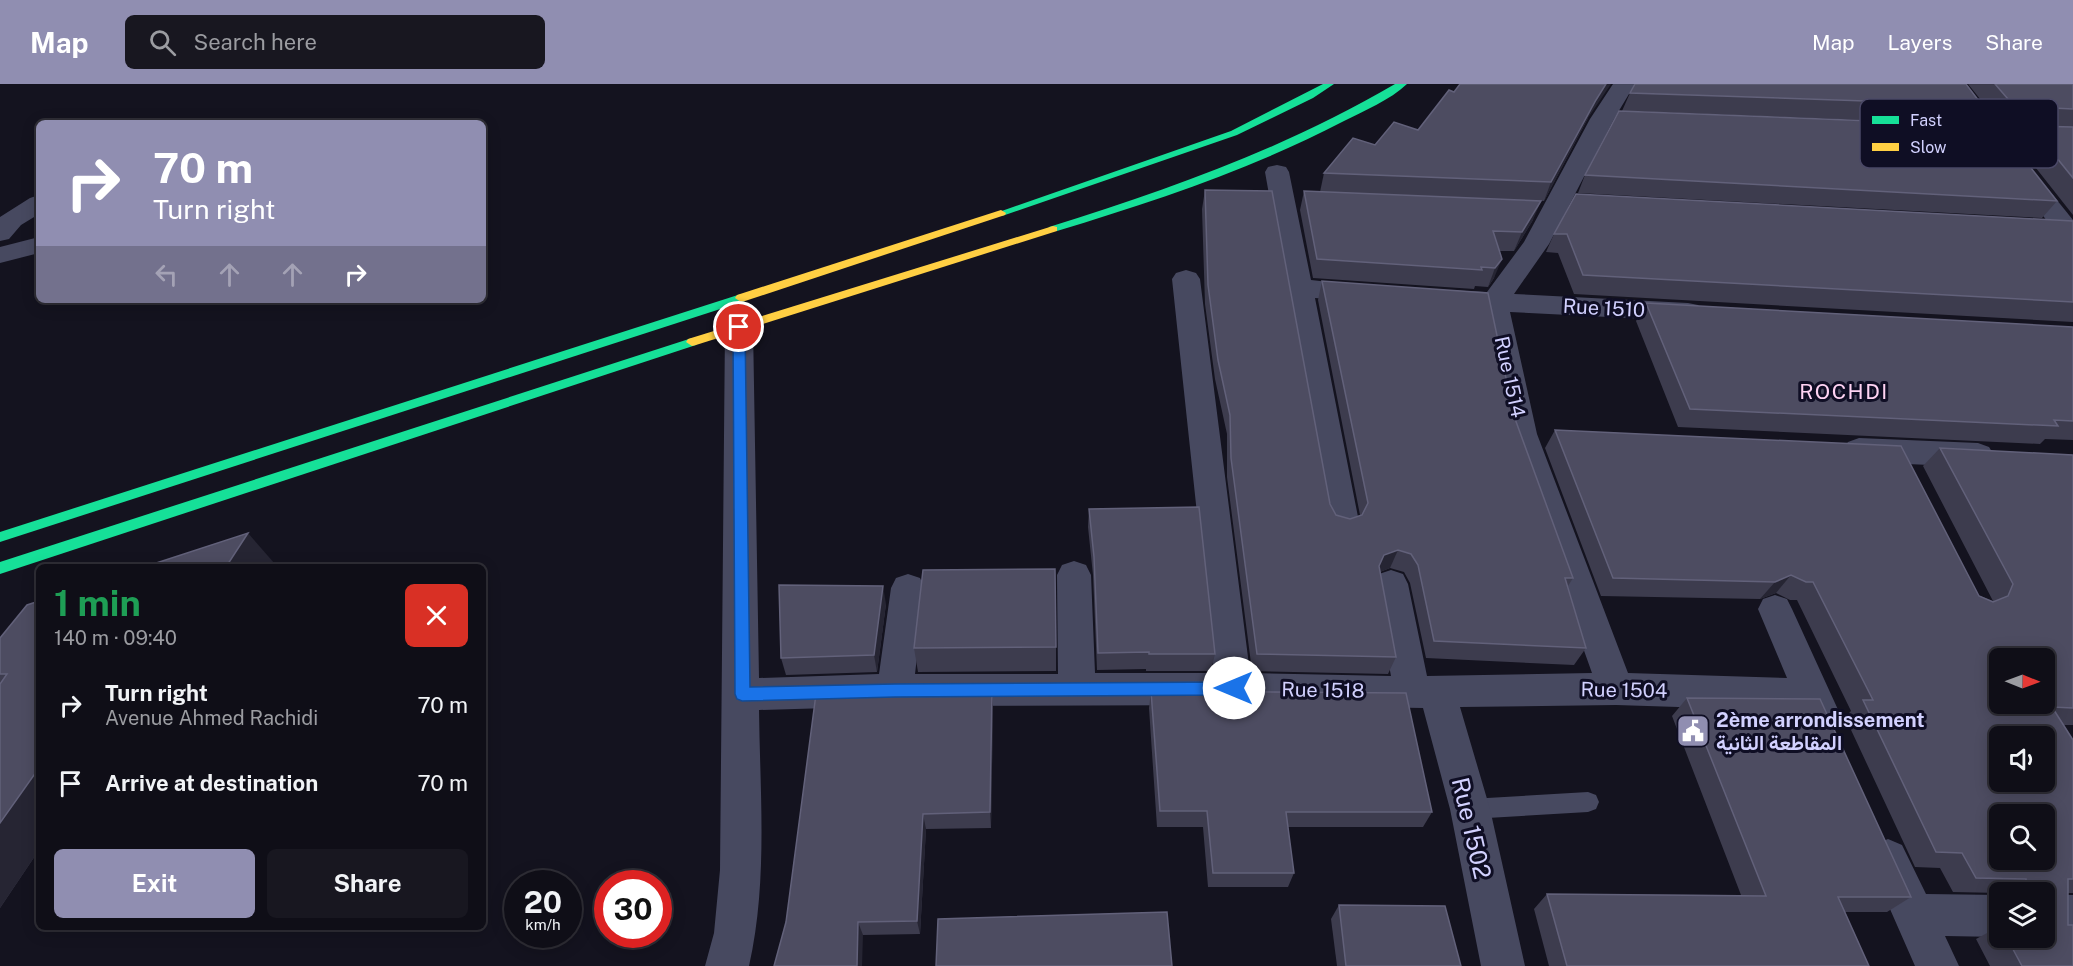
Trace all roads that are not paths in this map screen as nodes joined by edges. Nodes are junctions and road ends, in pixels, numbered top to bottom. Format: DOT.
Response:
graph roads {
  1 [pos="1329,84"];
  2 [pos="1402,84"];
  3 [pos="1623,84"];
  4 [pos="2058,136"];
  5 [pos="2073,137"];
  6 [pos="2019,168"];
  7 [pos="1287,191"];
  8 [pos="36,205"];
  9 [pos="2032,228"];
  10 [pos="0,233"];
  11 [pos="2070,234"];
  12 [pos="36,246"];
  13 [pos="0,255"];
  14 [pos="1186,279"];
  15 [pos="1299,288"];
  16 [pos="1391,295"];
  17 [pos="1425,297"];
  18 [pos="1494,302"];
  19 [pos="1719,314"];
  20 [pos="739,327"];
  21 [pos="1522,434"];
  22 [pos="1557,436"];
  23 [pos="1826,448"];
  24 [pos="1896,451"];
  25 [pos="2012,457"];
  26 [pos="1911,482"];
  27 [pos="1343,522"];
  28 [pos="0,537"];
  29 [pos="0,568"];
  30 [pos="1074,575"];
  31 [pos="1391,584"];
  32 [pos="908,588"];
  33 [pos="1775,609"];
  34 [pos="1234,688"];
  35 [pos="1077,689"];
  36 [pos="1616,689"];
  37 [pos="895,690"];
  38 [pos="1424,692"];
  39 [pos="742,694"];
  40 [pos="1812,695"];
  41 [pos="1836,748"];
  42 [pos="1588,802"];
  43 [pos="1470,809"];
  44 [pos="1875,831"];
  45 [pos="1914,915"];
  46 [pos="1989,916"];
  47 [pos="2055,916"];
  48 [pos="2073,916"];
  49 [pos="727,966"];
  50 [pos="1503,966"];
  51 [pos="1937,966"];
  1 -- 28 [label="main road"];
  2 -- 20 [label="main road"];
  3 -- 18 [label="street"];
  4 -- 5 [label="street"];
  6 -- 11 [label="street"];
  7 -- 15 [label="street"];
  8 -- 10 [label="street"];
  9 -- 11 [label="street"];
  12 -- 13 [label="street"];
  14 -- 34 [label="street"];
  15 -- 16 [label="street"];
  15 -- 27 [label="street"];
  17 -- 18 [label="street, Rue 1510"];
  18 -- 19 [label="street, Rue 1510"];
  18 -- 21 [label="street, Rue 1514"];
  20 -- 29 [label="main road"];
  20 -- 39 [label="street"];
  21 -- 22 [label="street"];
  21 -- 36 [label="street, Rue 1514"];
  23 -- 24 [label="street"];
  24 -- 25 [label="street"];
  24 -- 26 [label="street"];
  30 -- 35 [label="street"];
  31 -- 38 [label="street, Rue 1502"];
  32 -- 37 [label="street"];
  33 -- 40 [label="street"];
  34 -- 35 [label="street, Rue 1518"];
  34 -- 38 [label="street, Rue 1518"];
  35 -- 37 [label="street, Rue 1518"];
  36 -- 38 [label="street, Rue 1504"];
  36 -- 40 [label="street, Rue 1504"];
  37 -- 39 [label="street, Rue 1518"];
  38 -- 43 [label="street, Rue 1502"];
  39 -- 49 [label="street"];
  40 -- 41 [label="street"];
  42 -- 43 [label="lane"];
  43 -- 50 [label="street, Rue 1502"];
  44 -- 45 [label="street"];
  45 -- 46 [label="street"];
  45 -- 51 [label="street"];
  47 -- 48 [label="street"];
}
